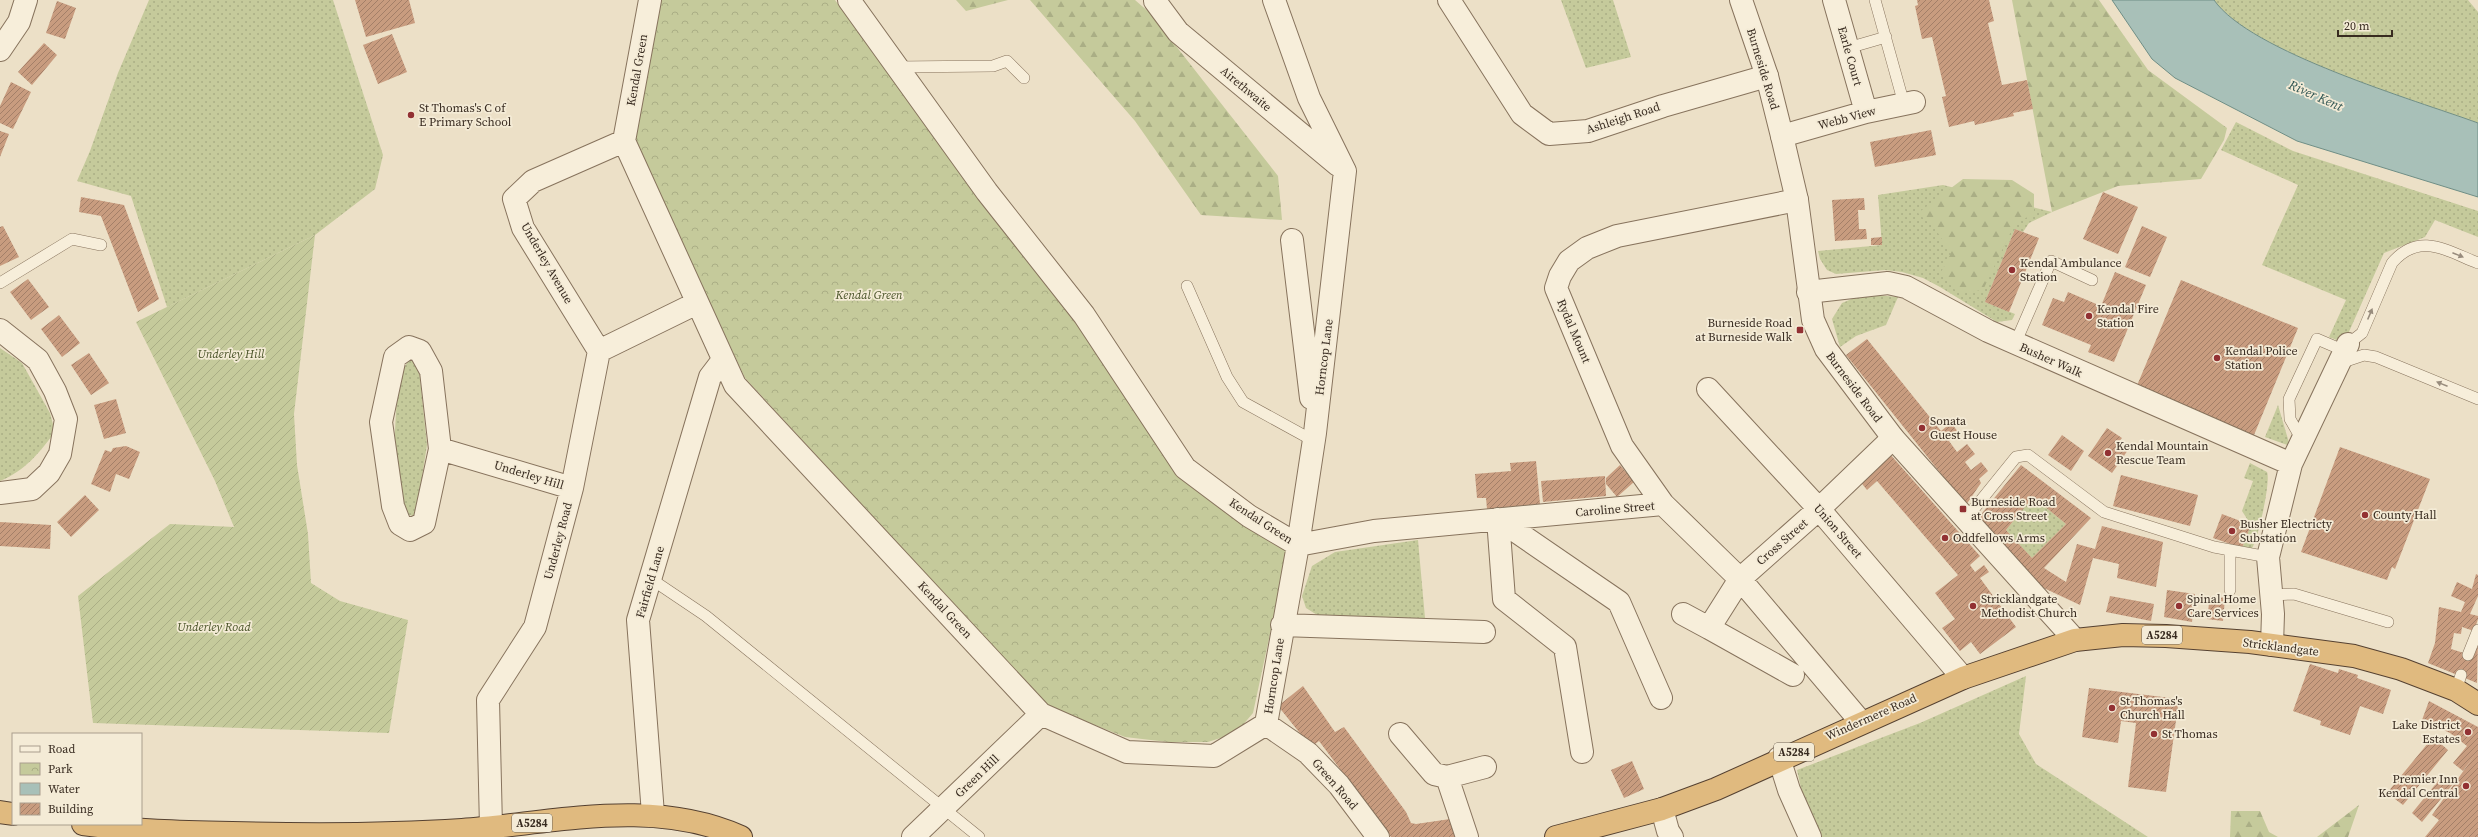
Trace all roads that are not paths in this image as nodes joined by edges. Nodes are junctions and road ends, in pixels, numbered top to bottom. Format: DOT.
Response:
graph roads {
  1 [pos="26,0"];
  2 [pos="650,0"];
  3 [pos="849,0"];
  4 [pos="1449,0"];
  5 [pos="1741,0"];
  6 [pos="1834,0"];
  7 [pos="1875,0"];
  8 [pos="1155,1"];
  9 [pos="1270,1"];
  10 [pos="1886,37"];
  11 [pos="1848,48"];
  12 [pos="0,50"];
  13 [pos="897,68"];
  14 [pos="1767,76"];
  15 [pos="1024,78"];
  16 [pos="1909,103"];
  17 [pos="1866,112"];
  18 [pos="1782,136"];
  19 [pos="624,141"];
  20 [pos="1345,171"];
  21 [pos="1797,200"];
  22 [pos="1292,240"];
  23 [pos="100,245"];
  24 [pos="2478,263"];
  25 [pos="2092,280"];
  26 [pos="0,283"];
  27 [pos="1187,286"];
  28 [pos="1808,292"];
  29 [pos="697,303"];
  30 [pos="0,330"];
  31 [pos="2015,344"];
  32 [pos="599,351"];
  33 [pos="2343,353"];
  34 [pos="723,360"];
  35 [pos="1708,389"];
  36 [pos="2478,399"];
  37 [pos="1315,437"];
  38 [pos="1893,438"];
  39 [pos="2302,440"];
  40 [pos="440,449"];
  41 [pos="2291,464"];
  42 [pos="572,488"];
  43 [pos="0,493"];
  44 [pos="1663,504"];
  45 [pos="1819,509"];
  46 [pos="1498,520"];
  47 [pos="1965,520"];
  48 [pos="1298,545"];
  49 [pos="2230,551"];
  50 [pos="2268,557"];
  51 [pos="651,579"];
  52 [pos="1740,579"];
  53 [pos="2230,590"];
  54 [pos="2272,595"];
  55 [pos="1683,614"];
  56 [pos="2388,622"];
  57 [pos="1282,625"];
  58 [pos="1708,628"];
  59 [pos="2478,630"];
  60 [pos="1484,632"];
  61 [pos="2075,640"];
  62 [pos="2272,645"];
  63 [pos="2468,655"];
  64 [pos="1793,675"];
  65 [pos="1963,678"];
  66 [pos="1662,698"];
  67 [pos="2478,704"];
  68 [pos="1041,714"];
  69 [pos="1861,722"];
  70 [pos="1266,724"];
  71 [pos="1400,734"];
  72 [pos="1582,752"];
  73 [pos="1779,758"];
  74 [pos="1485,767"];
  75 [pos="1447,777"];
  76 [pos="944,809"];
  77 [pos="1662,809"];
  78 [pos="0,812"];
  79 [pos="12,814"];
  80 [pos="653,814"];
  81 [pos="94,825"];
  82 [pos="491,827"];
  83 [pos="230,835"];
  84 [pos="739,837"];
  85 [pos="913,837"];
  86 [pos="979,837"];
  87 [pos="1378,837"];
  88 [pos="1467,837"];
  89 [pos="1556,837"];
  90 [pos="1672,837"];
  91 [pos="1810,837"];
  1 -- 12 [label="street"];
  2 -- 19 [label="street, Kendal Green"];
  3 -- 13 [label="street, Kendal Green"];
  4 -- 14 [label="street, Ashleigh Road"];
  5 -- 14 [label="street, Burneside Road"];
  6 -- 11 [label="street, Earle Court"];
  7 -- 10 [label="lane"];
  8 -- 20 [label="street, Airethwaite"];
  9 -- 20 [label="street"];
  10 -- 11 [label="lane"];
  10 -- 16 [label="lane"];
  11 -- 17 [label="street, Earle Court"];
  13 -- 15 [label="lane"];
  13 -- 48 [label="street, Kendal Green"];
  14 -- 18 [label="street, Burneside Road"];
  16 -- 17 [label="street, Webb View"];
  17 -- 18 [label="street, Webb View"];
  18 -- 21 [label="street, Burneside Road"];
  19 -- 29 [label="street, Kendal Green"];
  19 -- 32 [label="street, Underley Avenue"];
  20 -- 37 [label="street, Horncop Lane"];
  21 -- 28 [label="street, Burneside Road"];
  21 -- 44 [label="street, Rydal Mount"];
  22 -- 37 [label="street"];
  23 -- 26 [label="lane"];
  33 -- 24 [label="lane, one-way"];
  25 -- 31 [label="lane"];
  27 -- 37 [label="lane"];
  28 -- 31 [label="street, Busher Walk"];
  28 -- 38 [label="street, Burneside Road"];
  29 -- 32 [label="street"];
  29 -- 34 [label="street, Kendal Green"];
  30 -- 43 [label="street"];
  31 -- 41 [label="street, Busher Walk"];
  32 -- 42 [label="street, Underley Road"];
  36 -- 33 [label="lane, one-way"];
  33 -- 39 [label="street"];
  33 -- 39 [label="lane"];
  34 -- 51 [label="street, Fairfield Lane"];
  34 -- 68 [label="street, Kendal Green"];
  35 -- 45 [label="street, Union Street"];
  37 -- 48 [label="street, Horncop Lane"];
  38 -- 45 [label="street, Cross Street"];
  38 -- 47 [label="street, Burneside Road"];
  39 -- 41 [label="street"];
  40 -- 40 [label="street"];
  40 -- 42 [label="street, Underley Hill"];
  41 -- 50 [label="street"];
  42 -- 82 [label="street, Underley Road"];
  44 -- 46 [label="street, Caroline Street"];
  44 -- 52 [label="street, Caroline Street"];
  45 -- 52 [label="street, Cross Street"];
  45 -- 65 [label="street, Union Street"];
  46 -- 48 [label="street, Caroline Street"];
  46 -- 66 [label="street"];
  46 -- 72 [label="street"];
  47 -- 49 [label="lane"];
  47 -- 61 [label="street, Burneside Road"];
  48 -- 57 [label="street, Horncop Lane"];
  49 -- 50 [label="lane"];
  49 -- 53 [label="lane"];
  50 -- 54 [label="street"];
  51 -- 76 [label="lane"];
  51 -- 80 [label="street, Fairfield Lane"];
  52 -- 58 [label="street, Cross Street"];
  52 -- 69 [label="street, Caroline Street"];
  54 -- 56 [label="lane"];
  54 -- 62 [label="street"];
  55 -- 58 [label="street"];
  57 -- 60 [label="street"];
  57 -- 70 [label="street, Horncop Lane"];
  58 -- 64 [label="street"];
  59 -- 63 [label="lane"];
  61 -- 62 [label="highway, Stricklandgate / A5284"];
  61 -- 65 [label="highway, Windermere Road / A5284"];
  62 -- 67 [label="highway, Stricklandgate / A5284"];
  65 -- 69 [label="highway, Windermere Road / A5284"];
  68 -- 70 [label="street, Kendal Green"];
  68 -- 76 [label="street, Green Hill"];
  69 -- 73 [label="highway, Windermere Road / A5284"];
  70 -- 87 [label="street, Green Road"];
  71 -- 75 [label="street"];
  73 -- 77 [label="highway, Windermere Road / A5284"];
  73 -- 91 [label="street"];
  74 -- 75 [label="street"];
  75 -- 88 [label="street"];
  76 -- 85 [label="street, Green Hill"];
  76 -- 86 [label="lane"];
  77 -- 89 [label="highway, Windermere Road / A5284"];
  77 -- 90 [label="street"];
  78 -- 79 [label="highway"];
  80 -- 82 [label="highway, A5284"];
  80 -- 84 [label="highway, A5284"];
  81 -- 83 [label="highway, A5284"];
  82 -- 83 [label="highway, A5284"];
}
